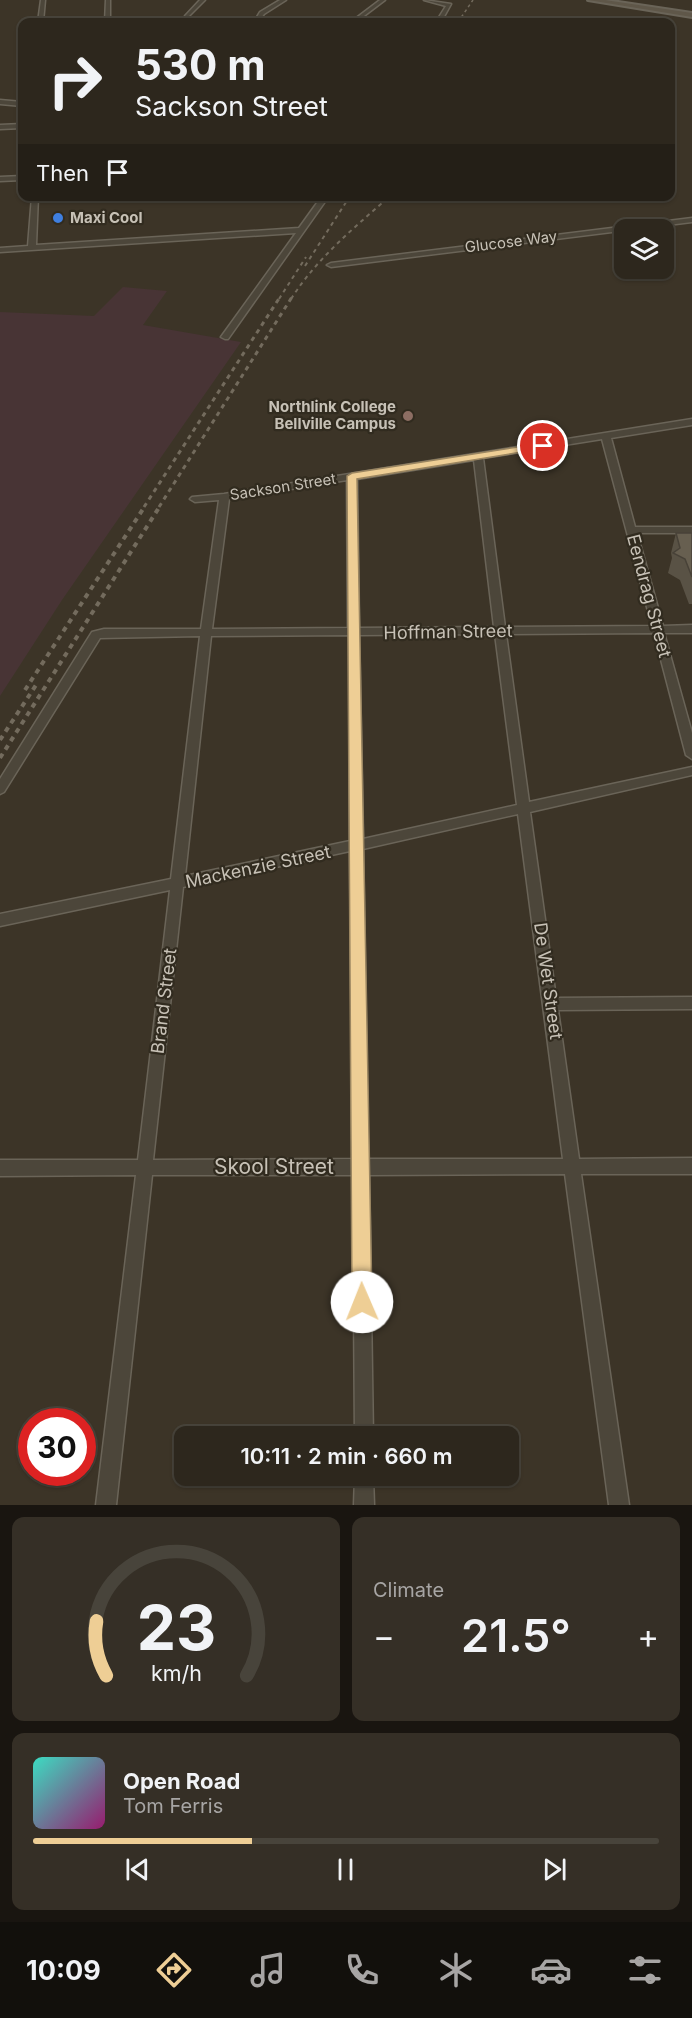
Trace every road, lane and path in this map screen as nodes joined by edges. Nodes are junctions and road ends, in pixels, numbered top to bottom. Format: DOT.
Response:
graph roads {
  1 [pos="43,0"];
  2 [pos="108,0"];
  3 [pos="203,0"];
  4 [pos="284,0"];
  5 [pos="383,0"];
  6 [pos="426,0"];
  7 [pos="591,0"];
  8 [pos="187,15"];
  9 [pos="692,15"];
  10 [pos="41,18"];
  11 [pos="108,18"];
  12 [pos="259,18"];
  13 [pos="358,18"];
  14 [pos="441,18"];
  15 [pos="0,102"];
  16 [pos="18,104"];
  17 [pos="18,126"];
  18 [pos="0,127"];
  19 [pos="18,178"];
  20 [pos="0,179"];
  21 [pos="35,201"];
  22 [pos="323,201"];
  23 [pos="692,220"];
  24 [pos="303,230"];
  25 [pos="32,247"];
  26 [pos="0,250"];
  27 [pos="331,265"];
  28 [pos="225,337"];
  29 [pos="692,423"];
  30 [pos="606,436"];
  31 [pos="478,456"];
  32 [pos="352,476"];
  33 [pos="224,497"];
  34 [pos="195,499"];
  35 [pos="631,530"];
  36 [pos="692,530"];
  37 [pos="658,629"];
  38 [pos="692,629"];
  39 [pos="206,631"];
  40 [pos="501,631"];
  41 [pos="355,633"];
  42 [pos="692,755"];
  43 [pos="692,771"];
  44 [pos="0,789"];
  45 [pos="523,807"];
  46 [pos="357,845"];
  47 [pos="178,884"];
  48 [pos="0,920"];
  49 [pos="692,1003"];
  50 [pos="552,1004"];
  51 [pos="145,1166"];
  52 [pos="692,1166"];
  53 [pos="361,1167"];
  54 [pos="573,1167"];
  55 [pos="0,1168"];
  56 [pos="364,1426"];
  57 [pos="364,1486"];
  58 [pos="106,1505"];
  59 [pos="364,1505"];
  60 [pos="619,1505"];
  1 -- 10 [label="street"];
  2 -- 11 [label="street"];
  3 -- 8 [label="street"];
  4 -- 12 [label="street"];
  5 -- 13 [label="street"];
  6 -- 14 [label="street"];
  7 -- 9 [label="street"];
  15 -- 16 [label="street"];
  17 -- 18 [label="street"];
  19 -- 20 [label="street"];
  21 -- 25 [label="street"];
  22 -- 24 [label="street"];
  23 -- 27 [label="street, Glucose Way"];
  24 -- 25 [label="street"];
  24 -- 28 [label="street"];
  25 -- 26 [label="street"];
  29 -- 30 [label="street, Sackson Street"];
  30 -- 31 [label="street, Sackson Street"];
  30 -- 35 [label="street, Eendrag Street"];
  31 -- 32 [label="street, Sackson Street"];
  31 -- 40 [label="street, De Wet Street"];
  32 -- 33 [label="street, Sackson Street"];
  32 -- 41 [label="street"];
  33 -- 34 [label="street, Sackson Street"];
  33 -- 39 [label="street, Brand Street"];
  35 -- 36 [label="street"];
  35 -- 37 [label="street, Eendrag Street"];
  37 -- 38 [label="street, Hoffman Street"];
  37 -- 40 [label="street, Hoffman Street"];
  37 -- 42 [label="street, Eendrag Street"];
  39 -- 41 [label="street, Hoffman Street"];
  39 -- 44 [label="street, Hoffman Street"];
  39 -- 47 [label="street, Brand Street"];
  40 -- 41 [label="street, Hoffman Street"];
  40 -- 45 [label="street, De Wet Street"];
  41 -- 46 [label="street"];
  43 -- 45 [label="street, Mackenzie Street"];
  45 -- 46 [label="street, Mackenzie Street"];
  45 -- 50 [label="street, De Wet Street"];
  46 -- 47 [label="street, Mackenzie Street"];
  46 -- 53 [label="street"];
  47 -- 48 [label="street, Mackenzie Street"];
  47 -- 51 [label="street, Brand Street"];
  49 -- 50 [label="street"];
  50 -- 54 [label="street, De Wet Street"];
  51 -- 53 [label="street, Skool Street"];
  51 -- 55 [label="street, Skool Street"];
  51 -- 58 [label="street, Brand Street"];
  52 -- 54 [label="street, Skool Street"];
  53 -- 54 [label="street, Skool Street"];
  53 -- 56 [label="street"];
  54 -- 60 [label="street, De Wet Street"];
  57 -- 59 [label="street"];
}
